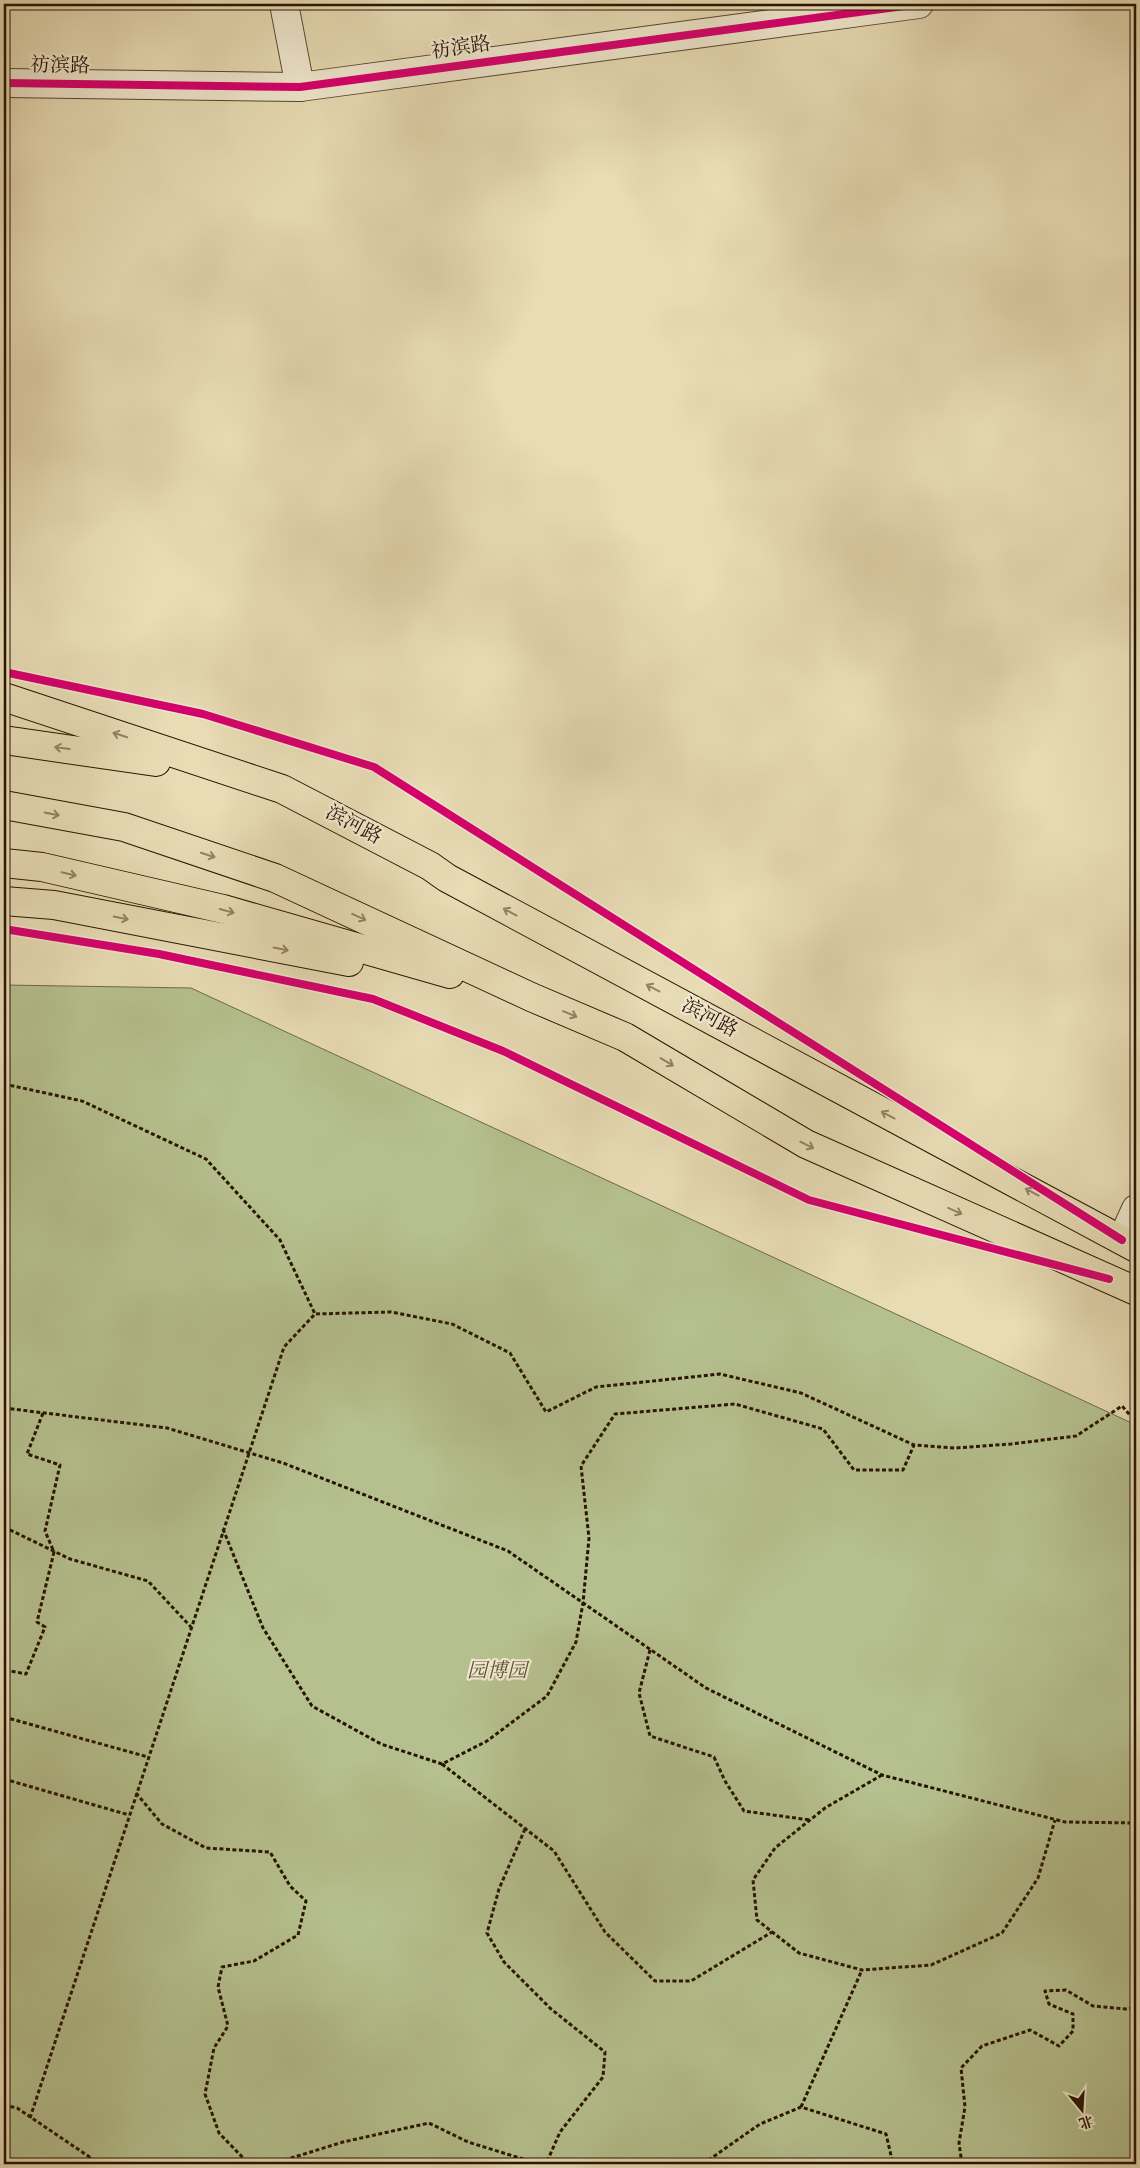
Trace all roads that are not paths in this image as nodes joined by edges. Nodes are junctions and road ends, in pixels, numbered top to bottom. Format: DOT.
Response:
graph roads {
  1 [pos="284,4"];
  2 [pos="919,4"];
  3 [pos="4,83"];
  4 [pos="300,87"];
  5 [pos="4,697"];
  6 [pos="4,740"];
  7 [pos="282,789"];
  8 [pos="4,805"];
  9 [pos="4,863"];
  10 [pos="4,901"];
  11 [pos="531,997"];
  12 [pos="1136,1209"];
  13 [pos="1129,1244"];
  14 [pos="1136,1291"];
  1 -- 4 [label="street"];
  2 -- 4 [label="street, 祊滨路"];
  3 -- 4 [label="street, 祊滨路"];
  7 -- 5 [label="main road, one-way"];
  7 -- 6 [label="main road, one-way"];
  13 -- 7 [label="main road, 滨河路, one-way"];
  8 -- 11 [label="main road, one-way"];
  9 -- 11 [label="main road, one-way"];
  10 -- 11 [label="main road, one-way"];
  11 -- 14 [label="main road, one-way"];
  12 -- 13 [label="street"];
}
